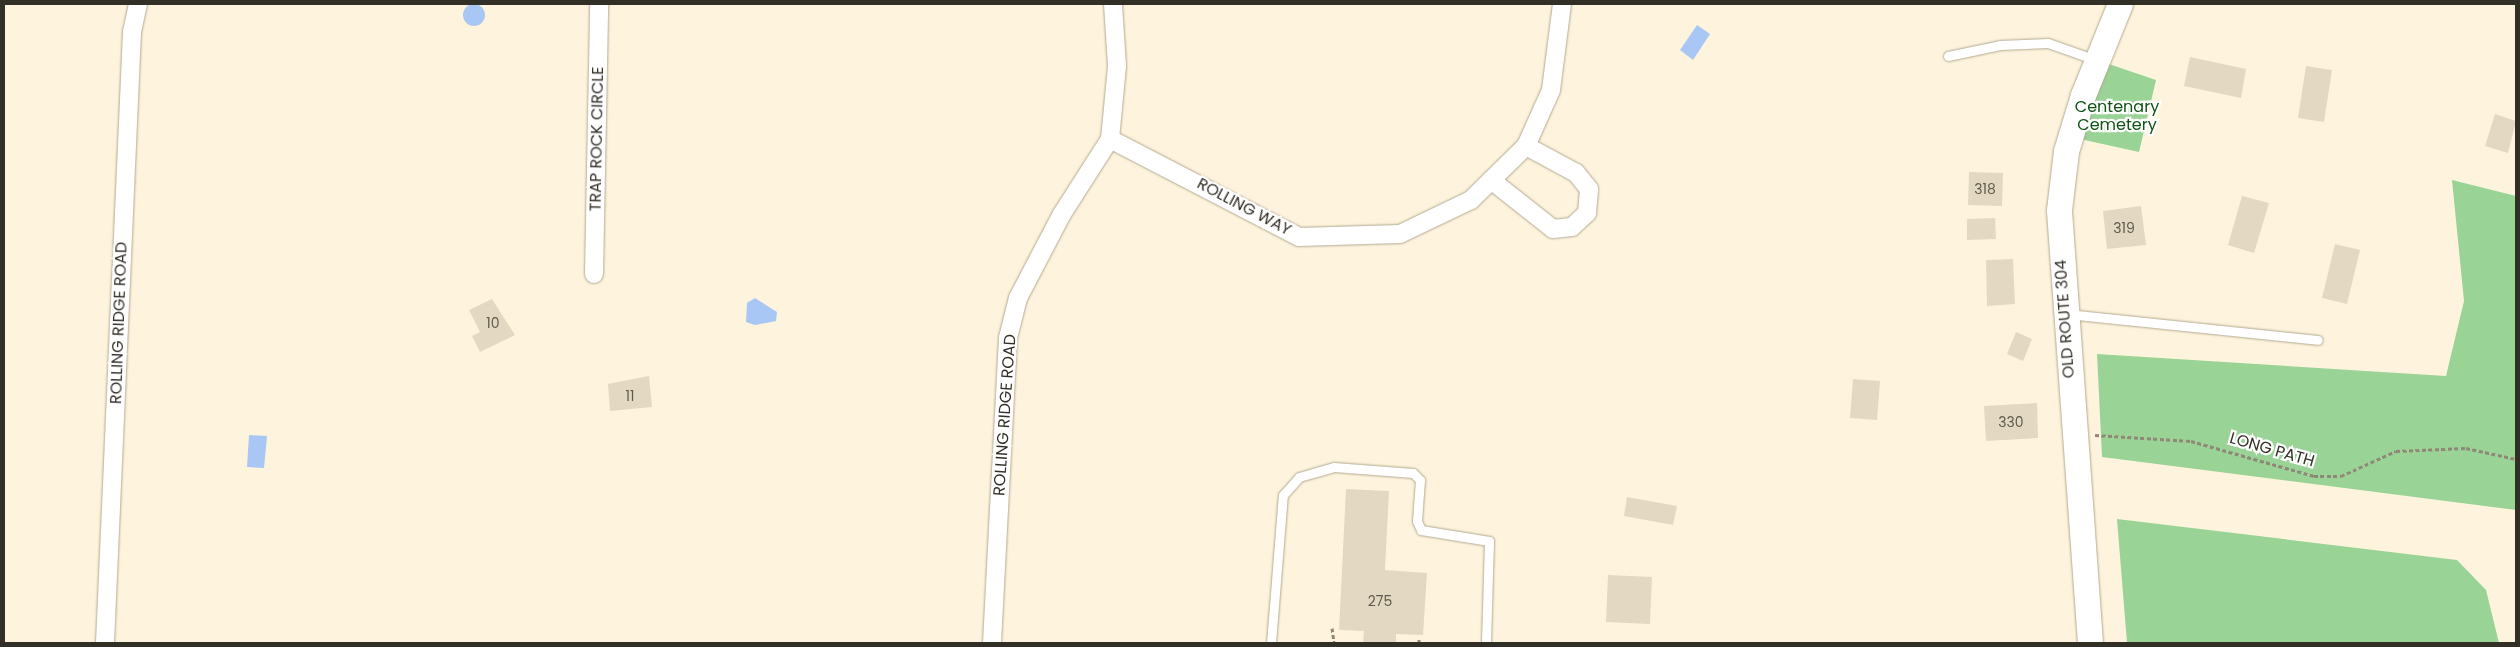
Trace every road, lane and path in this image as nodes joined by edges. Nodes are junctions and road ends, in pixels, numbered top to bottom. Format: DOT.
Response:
graph roads {
  1 [pos="138,4"];
  2 [pos="599,4"];
  3 [pos="1113,4"];
  4 [pos="1562,4"];
  5 [pos="2120,4"];
  6 [pos="1948,56"];
  7 [pos="2097,60"];
  8 [pos="1110,139"];
  9 [pos="1526,146"];
  10 [pos="1491,180"];
  11 [pos="594,274"];
  12 [pos="2064,314"];
  13 [pos="2318,340"];
  14 [pos="2075,436"];
  15 [pos="2516,459"];
  16 [pos="1332,628"];
  17 [pos="1419,638"];
  18 [pos="105,643"];
  19 [pos="992,643"];
  20 [pos="1271,643"];
  21 [pos="1334,643"];
  22 [pos="1418,643"];
  23 [pos="1486,643"];
  24 [pos="2090,643"];
  1 -- 18 [label="street, ROLLING RIDGE ROAD"];
  2 -- 11 [label="street, TRAP ROCK CIRCLE"];
  3 -- 8 [label="street, ROLLING RIDGE ROAD"];
  4 -- 9 [label="street, ROLLING WAY"];
  5 -- 7 [label="street, OLD ROUTE 304"];
  6 -- 7 [label="lane"];
  7 -- 12 [label="street, OLD ROUTE 304"];
  8 -- 10 [label="street, ROLLING WAY"];
  8 -- 19 [label="street, ROLLING RIDGE ROAD"];
  9 -- 10 [label="street, ROLLING WAY"];
  9 -- 10 [label="street"];
  12 -- 13 [label="lane"];
  12 -- 14 [label="street, OLD ROUTE 304"];
  14 -- 15 [label="path, LONG PATH"];
  14 -- 24 [label="street, OLD ROUTE 304"];
  16 -- 21 [label="path"];
  17 -- 22 [label="path"];
  20 -- 23 [label="lane"];
}
